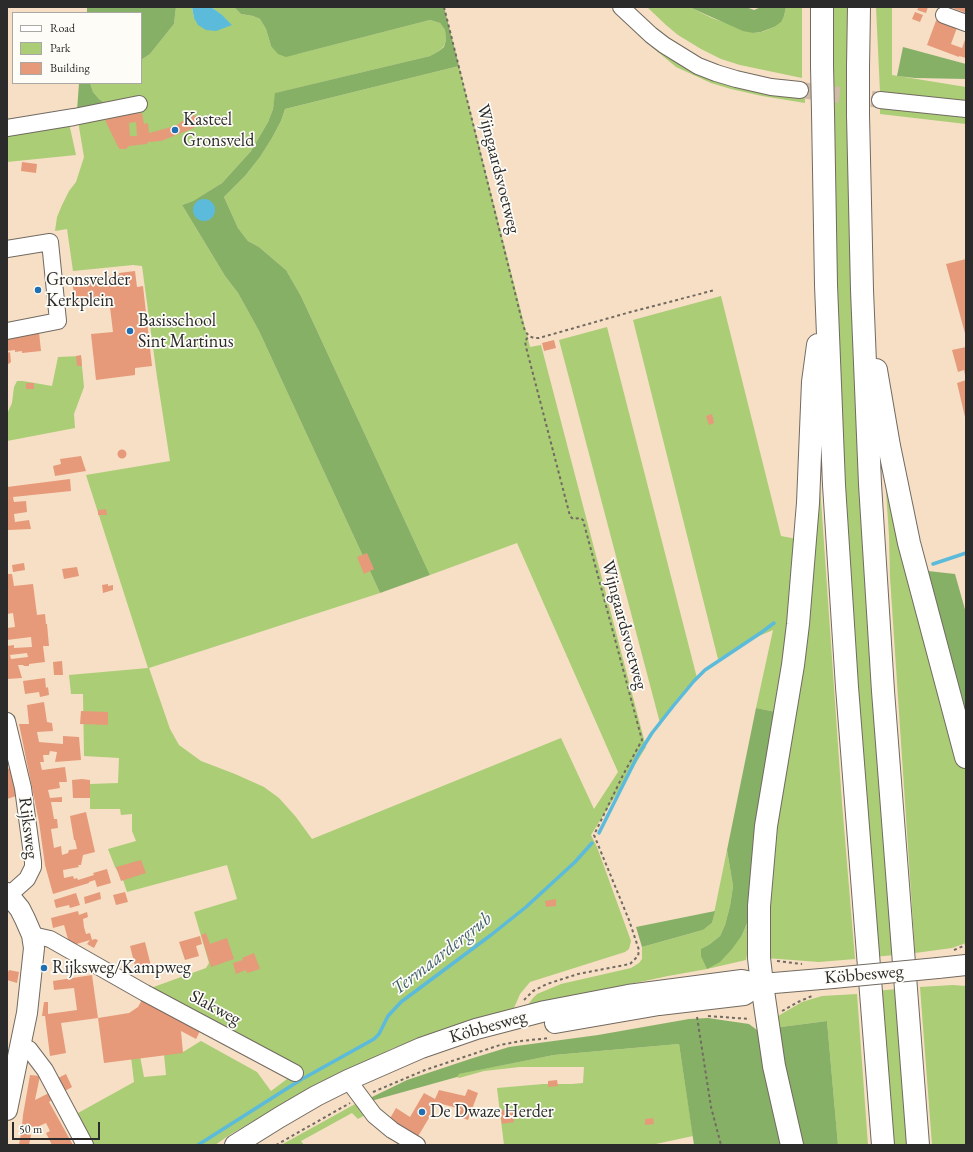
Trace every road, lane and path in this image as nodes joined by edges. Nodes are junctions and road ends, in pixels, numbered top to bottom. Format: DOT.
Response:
graph roads {
  1 [pos="444,7"];
  2 [pos="621,7"];
  3 [pos="822,7"];
  4 [pos="859,7"];
  5 [pos="944,15"];
  6 [pos="966,23"];
  7 [pos="800,90"];
  8 [pos="880,100"];
  9 [pos="139,104"];
  10 [pos="966,109"];
  11 [pos="7,128"];
  12 [pos="7,249"];
  13 [pos="826,285"];
  14 [pos="716,290"];
  15 [pos="862,290"];
  16 [pos="9,331"];
  17 [pos="529,336"];
  18 [pos="7,721"];
  19 [pos="966,757"];
  20 [pos="8,894"];
  21 [pos="32,935"];
  22 [pos="966,965"];
  23 [pos="762,984"];
  24 [pos="697,1016"];
  25 [pos="520,1017"];
  26 [pos="550,1038"];
  27 [pos="20,1046"];
  28 [pos="11,1066"];
  29 [pos="295,1073"];
  30 [pos="355,1090"];
  31 [pos="7,1110"];
  32 [pos="84,1145"];
  33 [pos="235,1145"];
  34 [pos="260,1145"];
  35 [pos="276,1145"];
  36 [pos="417,1145"];
  37 [pos="721,1145"];
  38 [pos="792,1145"];
  39 [pos="883,1145"];
  40 [pos="918,1145"];
  1 -- 17 [label="path, Wijngaardsvoetweg"];
  2 -- 7 [label="street"];
  3 -- 13 [label="highway, bridge"];
  4 -- 15 [label="highway, bridge"];
  5 -- 6 [label="street"];
  8 -- 10 [label="street"];
  9 -- 11 [label="street"];
  12 -- 16 [label="street"];
  13 -- 23 [label="highway"];
  13 -- 39 [label="highway"];
  14 -- 17 [label="path"];
  15 -- 19 [label="highway"];
  15 -- 40 [label="highway"];
  17 -- 25 [label="path, Wijngaardsvoetweg"];
  18 -- 20 [label="street, Rijksweg"];
  20 -- 21 [label="main road, Rijksweg"];
  21 -- 27 [label="main road, Rijksweg"];
  21 -- 29 [label="street, Slakweg"];
  22 -- 23 [label="main road, Köbbesweg, bridge"];
  23 -- 25 [label="main road, Köbbesweg"];
  23 -- 38 [label="highway"];
  24 -- 37 [label="path"];
  25 -- 30 [label="main road, Köbbesweg"];
  26 -- 30 [label="path"];
  27 -- 28 [label="main road, Rijksweg"];
  27 -- 32 [label="street"];
  28 -- 31 [label="main road, Rijksweg"];
  30 -- 33 [label="main road, Köbbesweg"];
  30 -- 34 [label="main road, Köbbesweg"];
  30 -- 35 [label="path"];
  30 -- 36 [label="street"];
}
